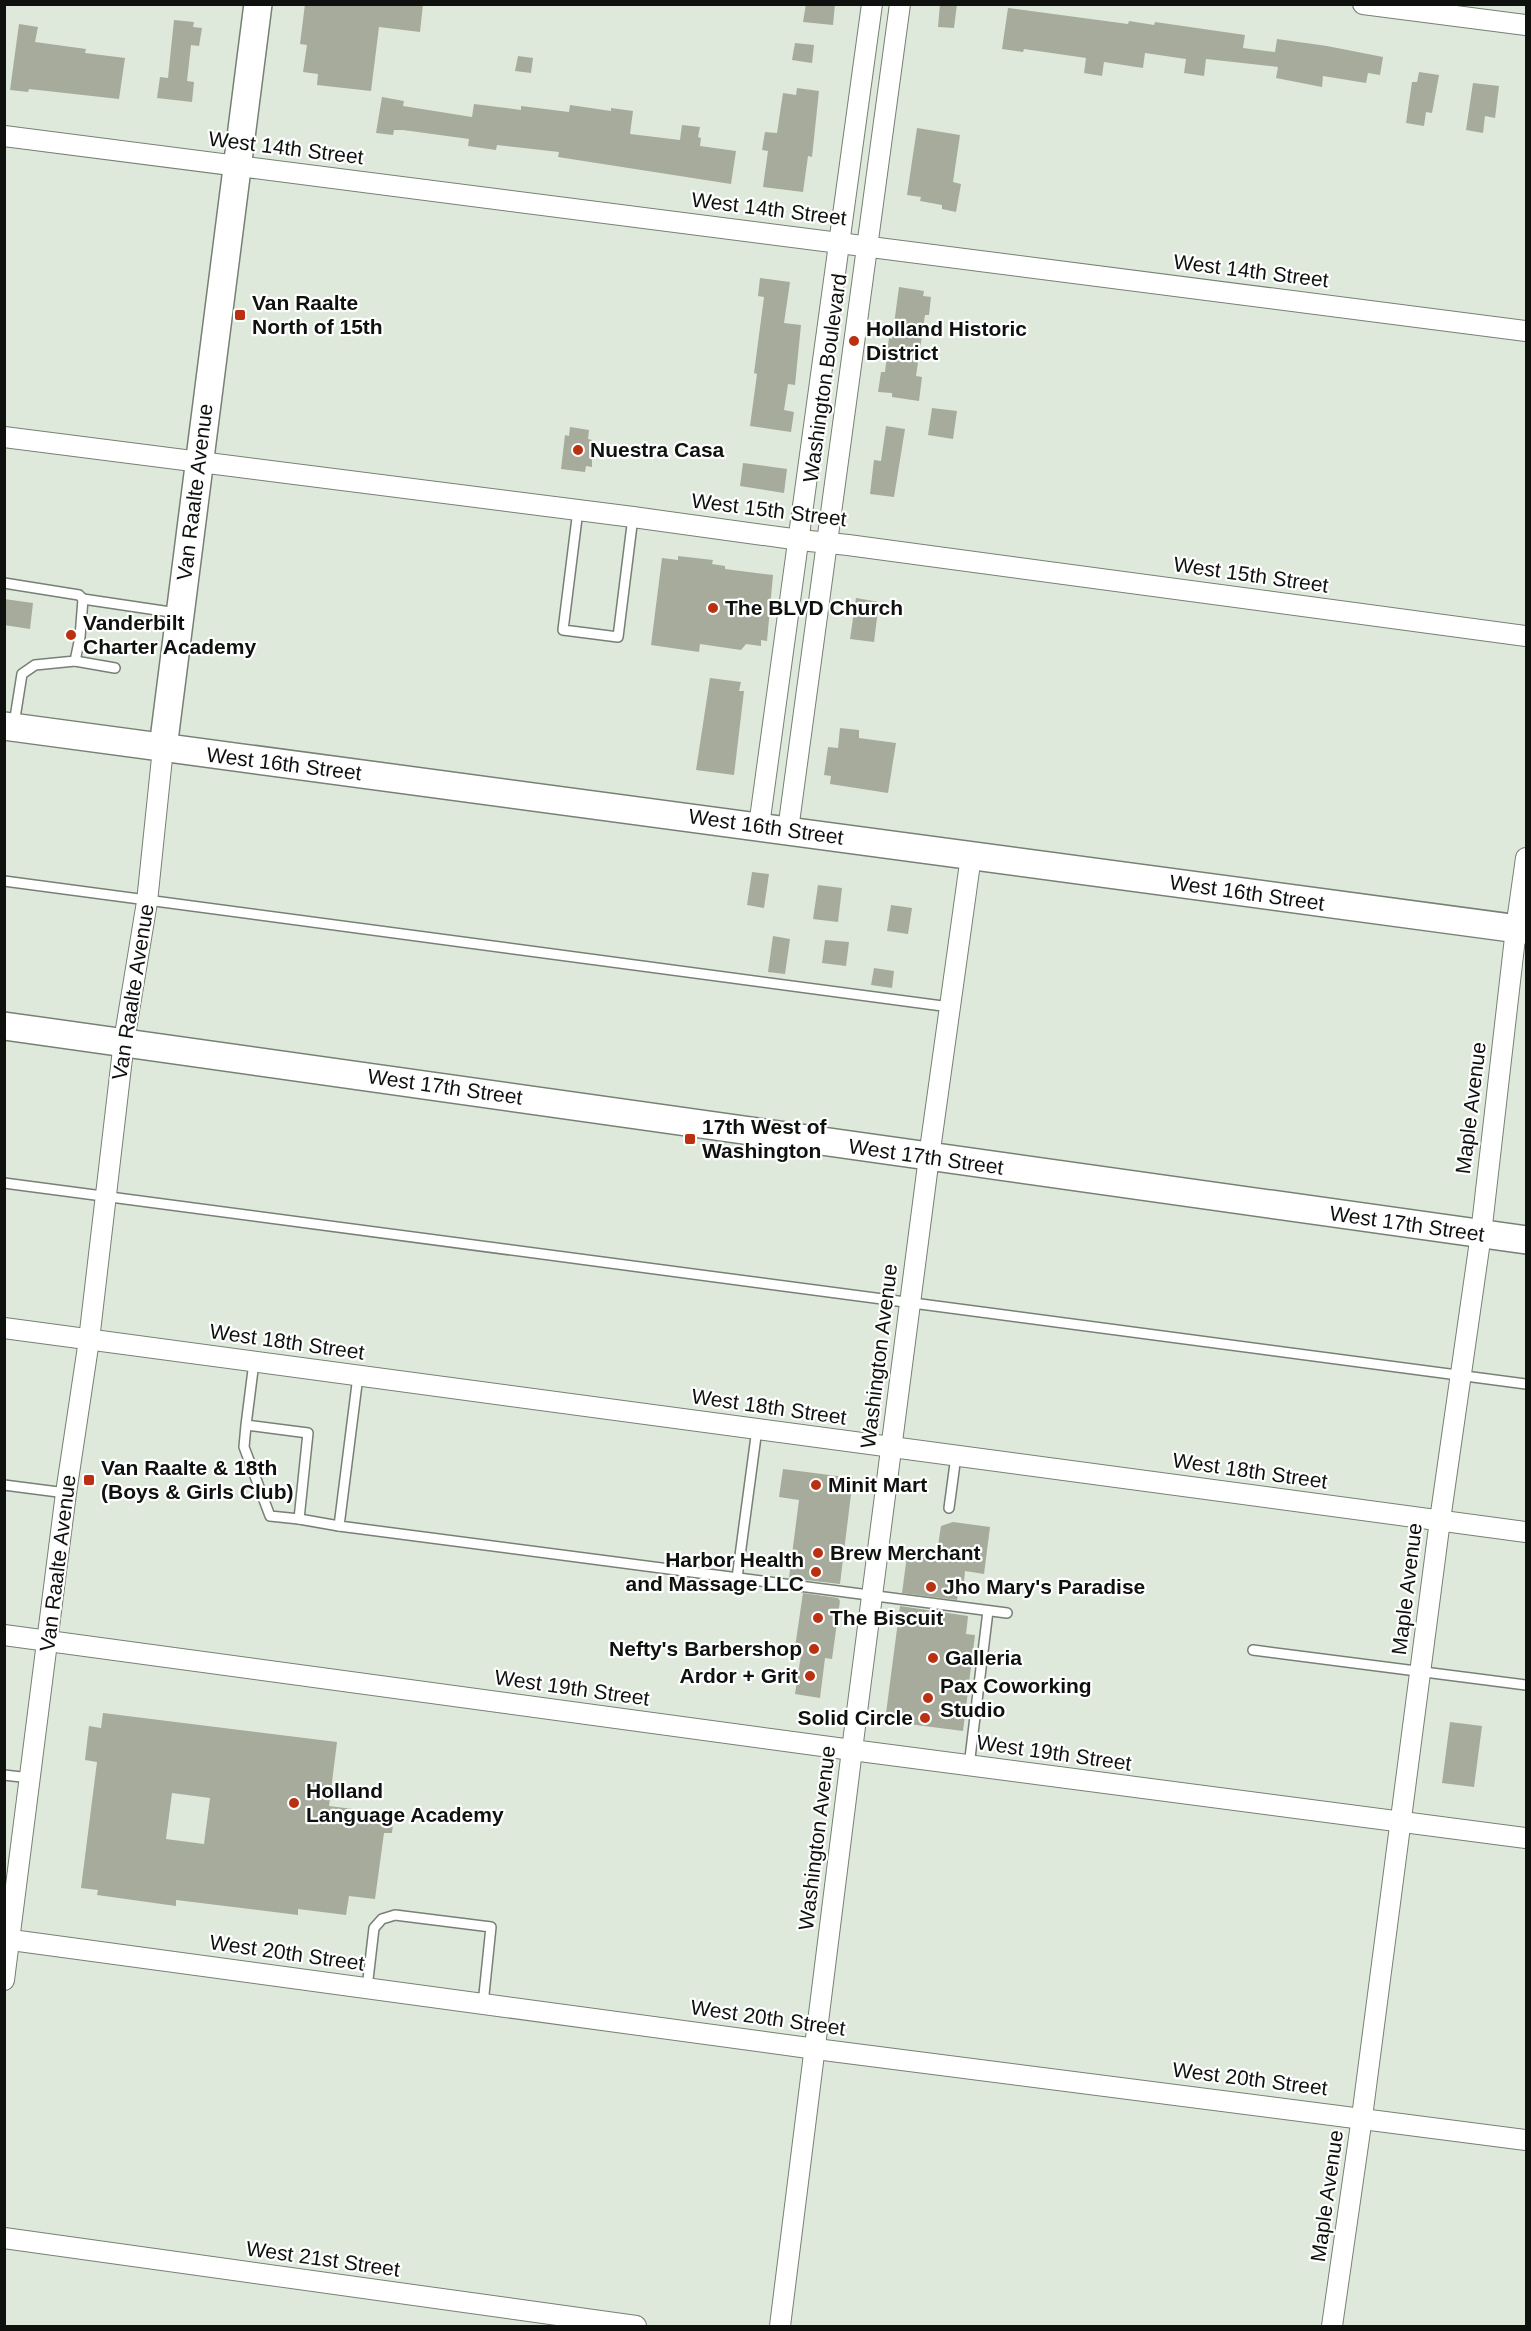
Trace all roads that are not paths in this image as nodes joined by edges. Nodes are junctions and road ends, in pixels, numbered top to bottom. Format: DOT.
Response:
graph roads {
  1 [pos="258,4"];
  2 [pos="872,4"];
  3 [pos="900,4"];
  4 [pos="1363,4"];
  5 [pos="1437,9"];
  6 [pos="1527,25"];
  7 [pos="4,136"];
  8 [pos="237,165"];
  9 [pos="839,243"];
  10 [pos="867,246"];
  11 [pos="1527,331"];
  12 [pos="4,437"];
  13 [pos="199,462"];
  14 [pos="578,510"];
  15 [pos="633,517"];
  16 [pos="800,540"];
  17 [pos="827,543"];
  18 [pos="4,583"];
  19 [pos="83,599"];
  20 [pos="180,613"];
  21 [pos="1527,636"];
  22 [pos="75,662"];
  23 [pos="116,668"];
  24 [pos="9,726"];
  25 [pos="163,748"];
  26 [pos="759,826"];
  27 [pos="788,830"];
  28 [pos="971,856"];
  29 [pos="1527,858"];
  30 [pos="4,881"];
  31 [pos="147,902"];
  32 [pos="1521,929"];
  33 [pos="950,1007"];
  34 [pos="4,1026"];
  35 [pos="124,1041"];
  36 [pos="929,1157"];
  37 [pos="4,1183"];
  38 [pos="104,1196"];
  39 [pos="1481,1234"];
  40 [pos="1527,1240"];
  41 [pos="910,1303"];
  42 [pos="4,1328"];
  43 [pos="88,1340"];
  44 [pos="254,1362"];
  45 [pos="1461,1375"];
  46 [pos="358,1376"];
  47 [pos="1527,1384"];
  48 [pos="246,1425"];
  49 [pos="757,1430"];
  50 [pos="891,1448"];
  51 [pos="956,1456"];
  52 [pos="4,1485"];
  53 [pos="66,1493"];
  54 [pos="949,1508"];
  55 [pos="299,1519"];
  56 [pos="1440,1520"];
  57 [pos="339,1526"];
  58 [pos="1527,1532"];
  59 [pos="737,1578"];
  60 [pos="874,1595"];
  61 [pos="988,1611"];
  62 [pos="1007,1613"];
  63 [pos="4,1635"];
  64 [pos="48,1640"];
  65 [pos="1253,1650"];
  66 [pos="1420,1672"];
  67 [pos="1527,1685"];
  68 [pos="852,1750"];
  69 [pos="969,1766"];
  70 [pos="4,1775"];
  71 [pos="30,1778"];
  72 [pos="1401,1823"];
  73 [pos="1527,1838"];
  74 [pos="7,1939"];
  75 [pos="4,1980"];
  76 [pos="367,1988"];
  77 [pos="483,2004"];
  78 [pos="816,2049"];
  79 [pos="1362,2117"];
  80 [pos="1527,2140"];
  81 [pos="4,2238"];
  82 [pos="636,2326"];
  83 [pos="780,2326"];
  84 [pos="1332,2326"];
  1 -- 8 [label="street, Van Raalte Avenue"];
  2 -- 9 [label="street, Washington Boulevard"];
  3 -- 10 [label="street, Washington Boulevard"];
  4 -- 5 [label="street"];
  5 -- 6 [label="street"];
  7 -- 8 [label="street, West 14th Street"];
  8 -- 9 [label="street, West 14th Street"];
  8 -- 13 [label="street, Van Raalte Avenue"];
  9 -- 10 [label="street, West 14th Street"];
  9 -- 16 [label="street, Washington Boulevard"];
  10 -- 11 [label="street, West 14th Street"];
  10 -- 17 [label="street, Washington Boulevard"];
  12 -- 13 [label="street, West 15th Street"];
  13 -- 14 [label="street, West 15th Street"];
  13 -- 20 [label="street, Van Raalte Avenue"];
  14 -- 15 [label="street, West 15th Street"];
  14 -- 15 [label="lane"];
  15 -- 16 [label="street, West 15th Street"];
  16 -- 17 [label="street, West 15th Street"];
  16 -- 26 [label="street, Washington Boulevard"];
  17 -- 21 [label="street, West 15th Street"];
  17 -- 27 [label="street, Washington Boulevard"];
  18 -- 19 [label="lane"];
  19 -- 20 [label="lane"];
  19 -- 22 [label="lane"];
  20 -- 25 [label="street, Van Raalte Avenue"];
  22 -- 23 [label="lane"];
  22 -- 24 [label="lane"];
  24 -- 25 [label="street, West 16th Street"];
  25 -- 26 [label="street, West 16th Street"];
  25 -- 31 [label="street, Van Raalte Avenue"];
  26 -- 27 [label="street, West 16th Street"];
  27 -- 28 [label="street, West 16th Street"];
  28 -- 32 [label="street, West 16th Street"];
  28 -- 33 [label="street, Washington Avenue"];
  29 -- 32 [label="street, Maple Avenue"];
  30 -- 31 [label="lane"];
  31 -- 33 [label="lane"];
  31 -- 35 [label="street, Van Raalte Avenue"];
  32 -- 39 [label="street, Maple Avenue"];
  33 -- 36 [label="street, Washington Avenue"];
  34 -- 35 [label="street, West 17th Street"];
  35 -- 36 [label="street, West 17th Street"];
  35 -- 38 [label="street, Van Raalte Avenue"];
  36 -- 39 [label="street, West 17th Street"];
  36 -- 41 [label="street, Washington Avenue"];
  37 -- 38 [label="lane"];
  38 -- 41 [label="lane"];
  38 -- 43 [label="street, Van Raalte Avenue"];
  39 -- 40 [label="street, West 17th Street"];
  39 -- 45 [label="street, Maple Avenue"];
  41 -- 45 [label="lane"];
  41 -- 50 [label="street, Washington Avenue"];
  42 -- 43 [label="street, West 18th Street"];
  43 -- 44 [label="street, West 18th Street"];
  43 -- 53 [label="street, Van Raalte Avenue"];
  44 -- 46 [label="street, West 18th Street"];
  44 -- 48 [label="lane"];
  45 -- 47 [label="lane"];
  45 -- 56 [label="street, Maple Avenue"];
  46 -- 49 [label="street, West 18th Street"];
  46 -- 57 [label="lane"];
  48 -- 55 [label="lane"];
  48 -- 55 [label="lane"];
  49 -- 50 [label="street, West 18th Street"];
  49 -- 59 [label="lane"];
  50 -- 51 [label="street, West 18th Street"];
  50 -- 60 [label="street, Washington Avenue"];
  51 -- 54 [label="lane"];
  51 -- 56 [label="street, West 18th Street"];
  52 -- 53 [label="lane"];
  53 -- 64 [label="street, Van Raalte Avenue"];
  55 -- 57 [label="lane"];
  56 -- 58 [label="street, West 18th Street"];
  56 -- 66 [label="street, Maple Avenue"];
  57 -- 59 [label="lane"];
  59 -- 60 [label="lane"];
  60 -- 61 [label="lane"];
  60 -- 68 [label="street, Washington Avenue"];
  61 -- 62 [label="lane"];
  61 -- 69 [label="lane"];
  63 -- 64 [label="street, West 19th Street"];
  64 -- 68 [label="street, West 19th Street"];
  64 -- 71 [label="street, Van Raalte Avenue"];
  65 -- 66 [label="lane"];
  66 -- 67 [label="lane"];
  66 -- 72 [label="street, Maple Avenue"];
  68 -- 69 [label="street, West 19th Street"];
  68 -- 78 [label="street, Washington Avenue"];
  69 -- 72 [label="street, West 19th Street"];
  70 -- 71 [label="lane"];
  71 -- 74 [label="street, Van Raalte Avenue"];
  72 -- 73 [label="street, West 19th Street"];
  72 -- 79 [label="street, Maple Avenue"];
  74 -- 75 [label="street, Van Raalte Avenue"];
  74 -- 76 [label="street, West 20th Street"];
  76 -- 77 [label="street, West 20th Street"];
  76 -- 77 [label="lane"];
  77 -- 78 [label="street, West 20th Street"];
  78 -- 79 [label="street, West 20th Street"];
  78 -- 83 [label="street, Washington Avenue"];
  79 -- 80 [label="street, West 20th Street"];
  79 -- 84 [label="street, Maple Avenue"];
  81 -- 82 [label="street, West 21st Street"];
}
